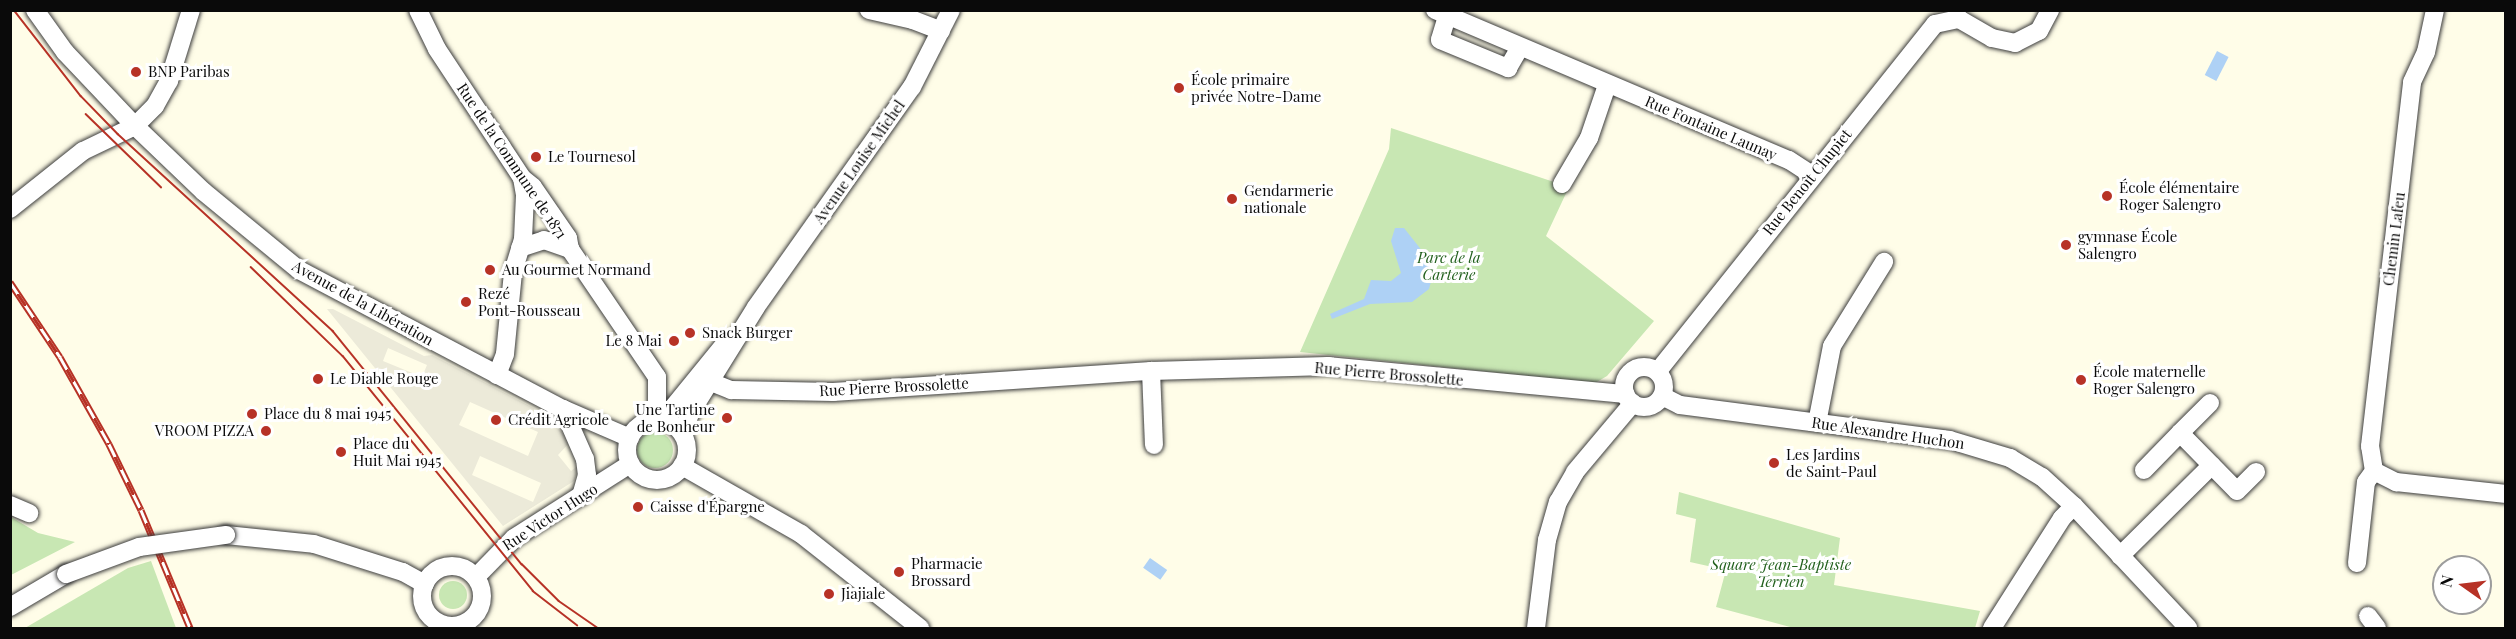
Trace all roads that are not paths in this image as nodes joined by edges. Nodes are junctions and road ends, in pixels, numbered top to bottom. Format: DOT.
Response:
graph roads {
  1 [pos="35,10"];
  2 [pos="192,10"];
  3 [pos="418,10"];
  4 [pos="869,10"];
  5 [pos="951,10"];
  6 [pos="2050,10"];
  7 [pos="2435,10"];
  8 [pos="1444,12"];
  9 [pos="1963,15"];
  10 [pos="941,31"];
  11 [pos="1520,47"];
  12 [pos="1608,85"];
  13 [pos="135,126"];
  14 [pos="1812,174"];
  15 [pos="522,178"];
  16 [pos="1562,184"];
  17 [pos="10,209"];
  18 [pos="520,248"];
  19 [pos="570,249"];
  20 [pos="1884,262"];
  21 [pos="756,307"];
  22 [pos="1151,371"];
  23 [pos="1658,371"];
  24 [pos="497,375"];
  25 [pos="657,377"];
  26 [pos="711,382"];
  27 [pos="690,387"];
  28 [pos="1662,396"];
  29 [pos="1630,399"];
  30 [pos="2210,403"];
  31 [pos="563,409"];
  32 [pos="659,421"];
  33 [pos="1817,423"];
  34 [pos="682,433"];
  35 [pos="2180,433"];
  36 [pos="630,438"];
  37 [pos="1154,445"];
  38 [pos="630,464"];
  39 [pos="2212,465"];
  40 [pos="682,466"];
  41 [pos="2144,470"];
  42 [pos="2373,471"];
  43 [pos="2256,472"];
  44 [pos="2505,494"];
  45 [pos="581,496"];
  46 [pos="10,505"];
  47 [pos="2074,506"];
  48 [pos="29,513"];
  49 [pos="2120,556"];
  50 [pos="2357,563"];
  51 [pos="476,577"];
  52 [pos="425,584"];
  53 [pos="10,607"];
  54 [pos="459,627"];
  55 [pos="920,628"];
  56 [pos="1536,628"];
  57 [pos="1992,628"];
  58 [pos="2188,628"];
  1 -- 13 [label="street, Avenue de la Libération"];
  2 -- 13 [label="street"];
  3 -- 15 [label="street, Rue de la Commune de 1871"];
  4 -- 10 [label="street"];
  5 -- 10 [label="street, Avenue Louise Michel"];
  6 -- 9 [label="street"];
  7 -- 42 [label="street, Chemin Lafeu"];
  8 -- 11 [label="street, Rue Fontaine Launay"];
  8 -- 11 [label="street, Rue Fontaine Launay"];
  9 -- 14 [label="street, Rue Benoît Chupiet"];
  10 -- 21 [label="street, Avenue Louise Michel"];
  11 -- 12 [label="street, Rue Fontaine Launay"];
  12 -- 14 [label="street, Rue Fontaine Launay"];
  12 -- 16 [label="street"];
  13 -- 17 [label="street"];
  13 -- 24 [label="street, Avenue de la Libération"];
  14 -- 23 [label="street, Rue Benoît Chupiet"];
  15 -- 18 [label="street"];
  15 -- 19 [label="street, Rue de la Commune de 1871"];
  18 -- 19 [label="street, Rue de la Commune de 1871"];
  18 -- 24 [label="street"];
  19 -- 25 [label="street, Rue de la Commune de 1871"];
  20 -- 33 [label="street"];
  21 -- 26 [label="street, Avenue Louise Michel"];
  21 -- 27 [label="street, Avenue Louise Michel"];
  22 -- 26 [label="street, Rue Pierre Brossolette"];
  22 -- 29 [label="street, Rue Pierre Brossolette"];
  22 -- 37 [label="street"];
  23 -- 28 [label="street"];
  23 -- 29 [label="street"];
  24 -- 31 [label="street, Avenue de la Libération"];
  25 -- 27 [label="street"];
  25 -- 32 [label="street"];
  26 -- 34 [label="street, Avenue Louise Michel"];
  27 -- 32 [label="street, Avenue Louise Michel"];
  28 -- 29 [label="street"];
  28 -- 33 [label="street, Rue Alexandre Huchon"];
  29 -- 56 [label="street"];
  30 -- 35 [label="street"];
  31 -- 36 [label="street, Avenue de la Libération"];
  31 -- 45 [label="street"];
  32 -- 34 [label="street"];
  32 -- 36 [label="street"];
  33 -- 47 [label="street, Rue Alexandre Huchon"];
  34 -- 40 [label="street"];
  35 -- 39 [label="street"];
  35 -- 41 [label="street"];
  36 -- 38 [label="street"];
  38 -- 40 [label="street"];
  38 -- 45 [label="street, Rue Victor Hugo"];
  39 -- 43 [label="street"];
  39 -- 49 [label="street"];
  40 -- 55 [label="street"];
  42 -- 44 [label="street"];
  42 -- 50 [label="street, Chemin Lafeu"];
  45 -- 51 [label="street, Rue Victor Hugo"];
  46 -- 48 [label="street"];
  47 -- 49 [label="street, Rue Alexandre Huchon"];
  47 -- 57 [label="street"];
  49 -- 58 [label="street, Rue Alexandre Huchon"];
  51 -- 52 [label="street"];
  51 -- 54 [label="street"];
  52 -- 53 [label="street, bridge"];
  52 -- 54 [label="street"];
}
